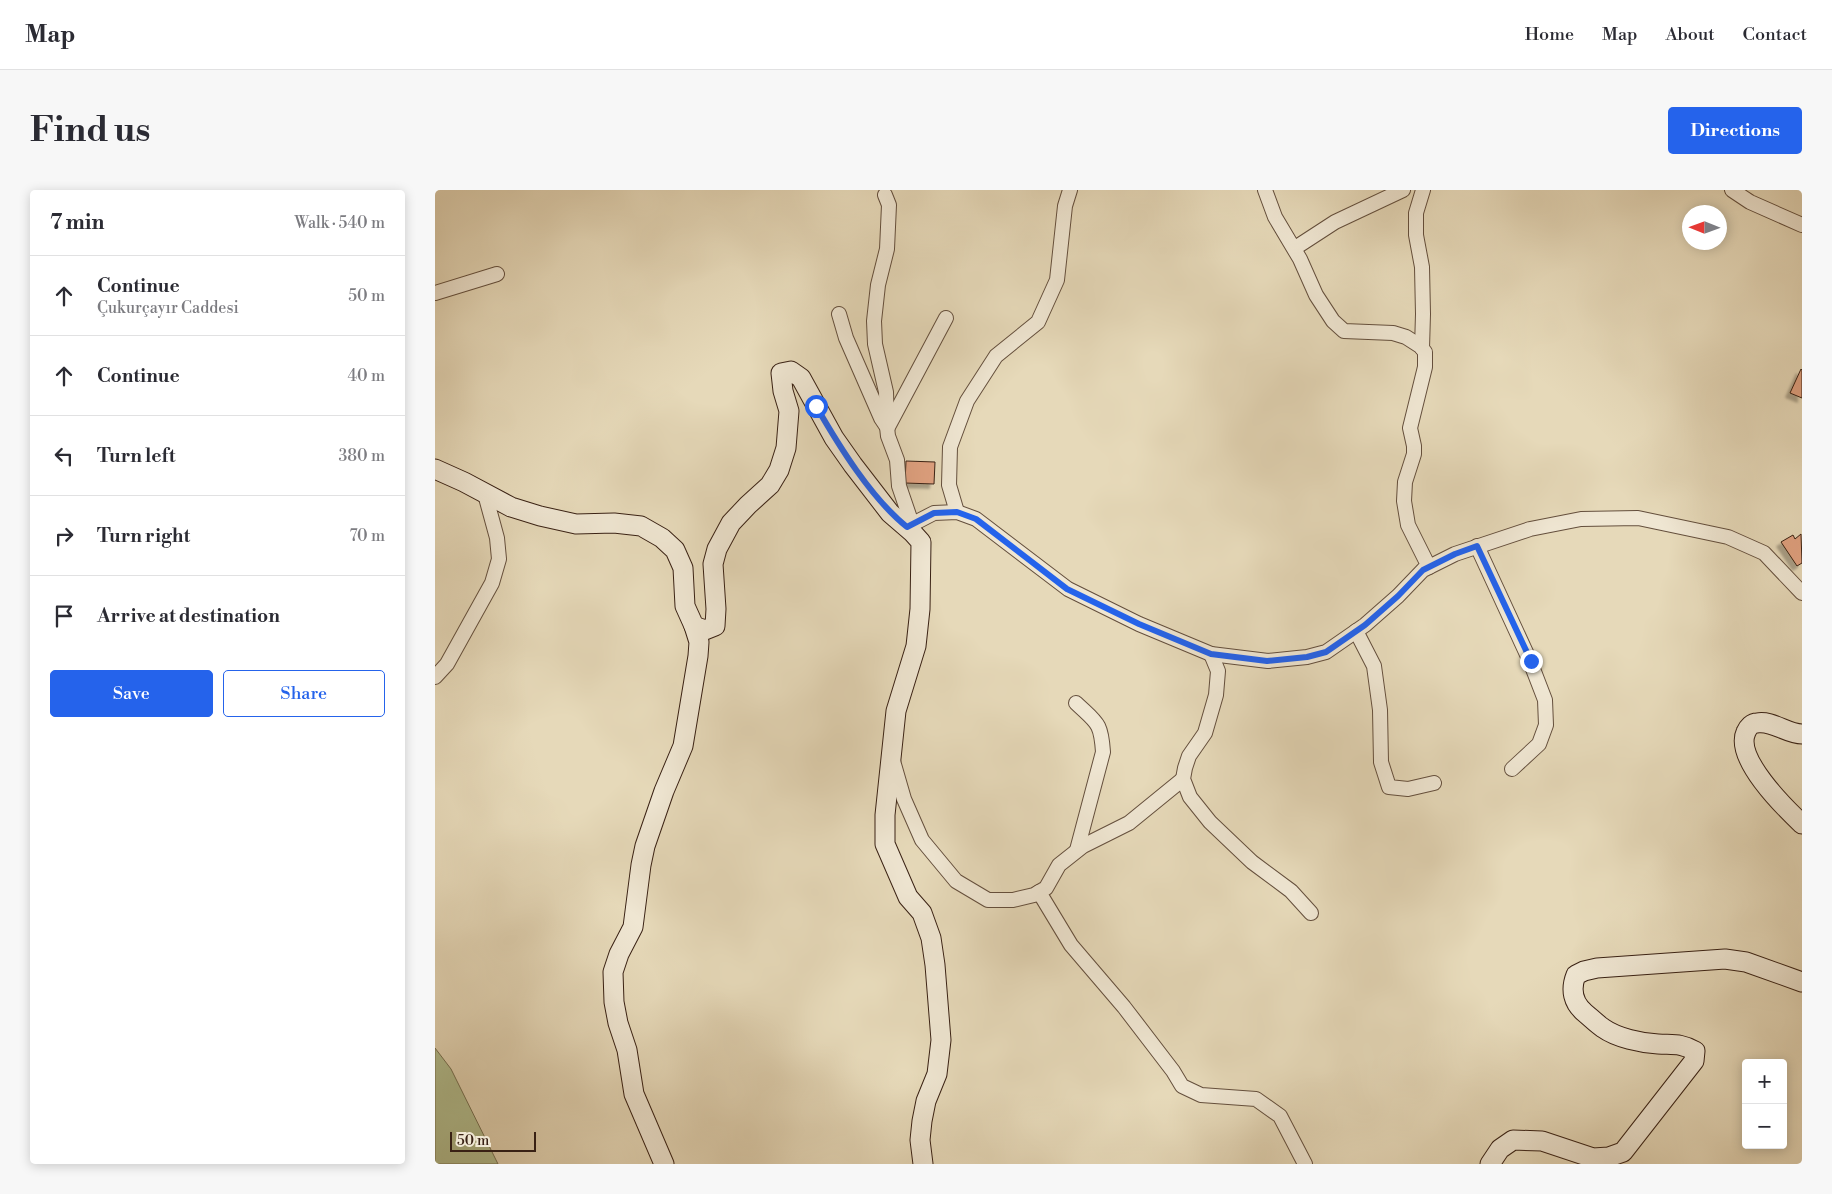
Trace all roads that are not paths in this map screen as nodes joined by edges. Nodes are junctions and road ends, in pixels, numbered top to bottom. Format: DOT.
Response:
graph roads {
  1 [pos="1070,190"];
  2 [pos="1265,190"];
  3 [pos="1423,190"];
  4 [pos="1732,190"];
  5 [pos="1397,191"];
  6 [pos="885,195"];
  7 [pos="1802,226"];
  8 [pos="1295,248"];
  9 [pos="497,274"];
  10 [pos="435,293"];
  11 [pos="839,314"];
  12 [pos="946,318"];
  13 [pos="1422,348"];
  14 [pos="887,427"];
  15 [pos="435,469"];
  16 [pos="485,494"];
  17 [pos="957,512"];
  18 [pos="910,526"];
  19 [pos="1477,546"];
  20 [pos="1429,567"];
  21 [pos="1802,593"];
  22 [pos="694,626"];
  23 [pos="1356,631"];
  24 [pos="1211,654"];
  25 [pos="435,677"];
  26 [pos="1076,703"];
  27 [pos="1802,734"];
  28 [pos="891,754"];
  29 [pos="1512,769"];
  30 [pos="1183,779"];
  31 [pos="1434,783"];
  32 [pos="1802,824"];
  33 [pos="1077,850"];
  34 [pos="1039,892"];
  35 [pos="1311,913"];
  36 [pos="1802,982"];
  37 [pos="664,1164"];
  38 [pos="923,1164"];
  39 [pos="1305,1164"];
  40 [pos="1490,1164"];
  1 -- 17 [label="street"];
  2 -- 8 [label="street"];
  3 -- 13 [label="street"];
  4 -- 7 [label="street"];
  5 -- 8 [label="street"];
  6 -- 14 [label="street"];
  8 -- 13 [label="street"];
  9 -- 10 [label="street"];
  11 -- 14 [label="street"];
  12 -- 14 [label="street"];
  13 -- 20 [label="street"];
  14 -- 18 [label="street"];
  15 -- 16 [label="street"];
  16 -- 22 [label="street"];
  16 -- 25 [label="street"];
  17 -- 18 [label="street"];
  17 -- 24 [label="street"];
  18 -- 22 [label="street"];
  18 -- 28 [label="street"];
  19 -- 20 [label="street"];
  19 -- 21 [label="street"];
  19 -- 29 [label="street"];
  20 -- 23 [label="street"];
  22 -- 37 [label="street"];
  23 -- 24 [label="street"];
  23 -- 31 [label="street"];
  24 -- 30 [label="street"];
  26 -- 33 [label="street"];
  27 -- 32 [label="street"];
  28 -- 34 [label="street"];
  28 -- 38 [label="street"];
  30 -- 33 [label="street"];
  30 -- 35 [label="street"];
  33 -- 34 [label="street"];
  34 -- 39 [label="street"];
  36 -- 40 [label="street"];
}
